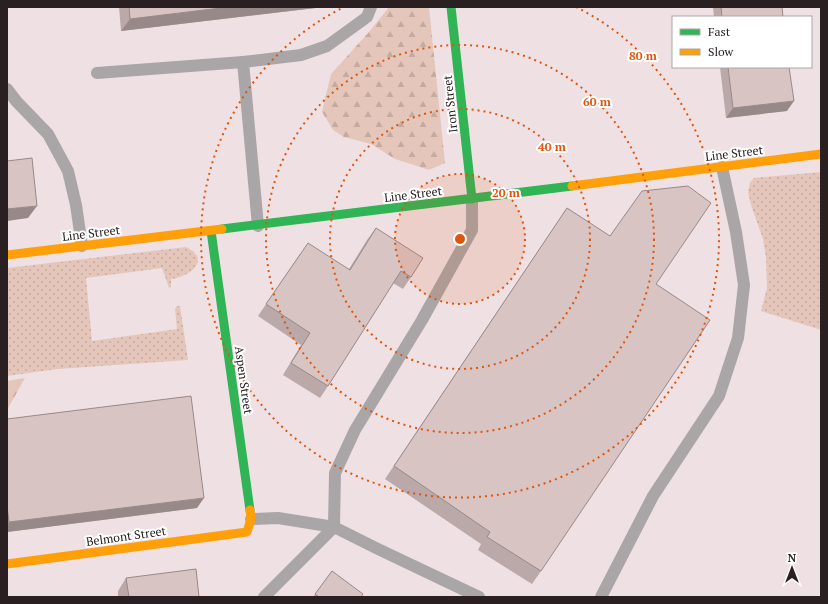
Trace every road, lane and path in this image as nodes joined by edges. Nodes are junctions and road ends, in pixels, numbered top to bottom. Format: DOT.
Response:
graph roads {
  1 [pos="371,7"];
  2 [pos="452,7"];
  3 [pos="243,62"];
  4 [pos="97,73"];
  5 [pos="7,89"];
  6 [pos="821,154"];
  7 [pos="722,167"];
  8 [pos="472,199"];
  9 [pos="258,226"];
  10 [pos="211,231"];
  11 [pos="82,246"];
  12 [pos="7,255"];
  13 [pos="251,519"];
  14 [pos="334,527"];
  15 [pos="247,532"];
  16 [pos="7,564"];
  17 [pos="264,597"];
  18 [pos="479,597"];
  19 [pos="601,597"];
  1 -- 3 [label="lane"];
  2 -- 8 [label="street, Iron Street"];
  3 -- 4 [label="lane"];
  3 -- 9 [label="lane"];
  5 -- 11 [label="lane"];
  6 -- 7 [label="street, Line Street"];
  7 -- 8 [label="street, Line Street"];
  7 -- 19 [label="lane"];
  8 -- 9 [label="street, Line Street"];
  8 -- 14 [label="lane"];
  9 -- 10 [label="street, Line Street"];
  10 -- 11 [label="street, Line Street"];
  10 -- 13 [label="street, Aspen Street"];
  11 -- 12 [label="street, Line Street"];
  13 -- 14 [label="lane"];
  13 -- 15 [label="street, Aspen Street"];
  14 -- 17 [label="lane"];
  14 -- 18 [label="lane"];
  15 -- 16 [label="street, Belmont Street"];
}
